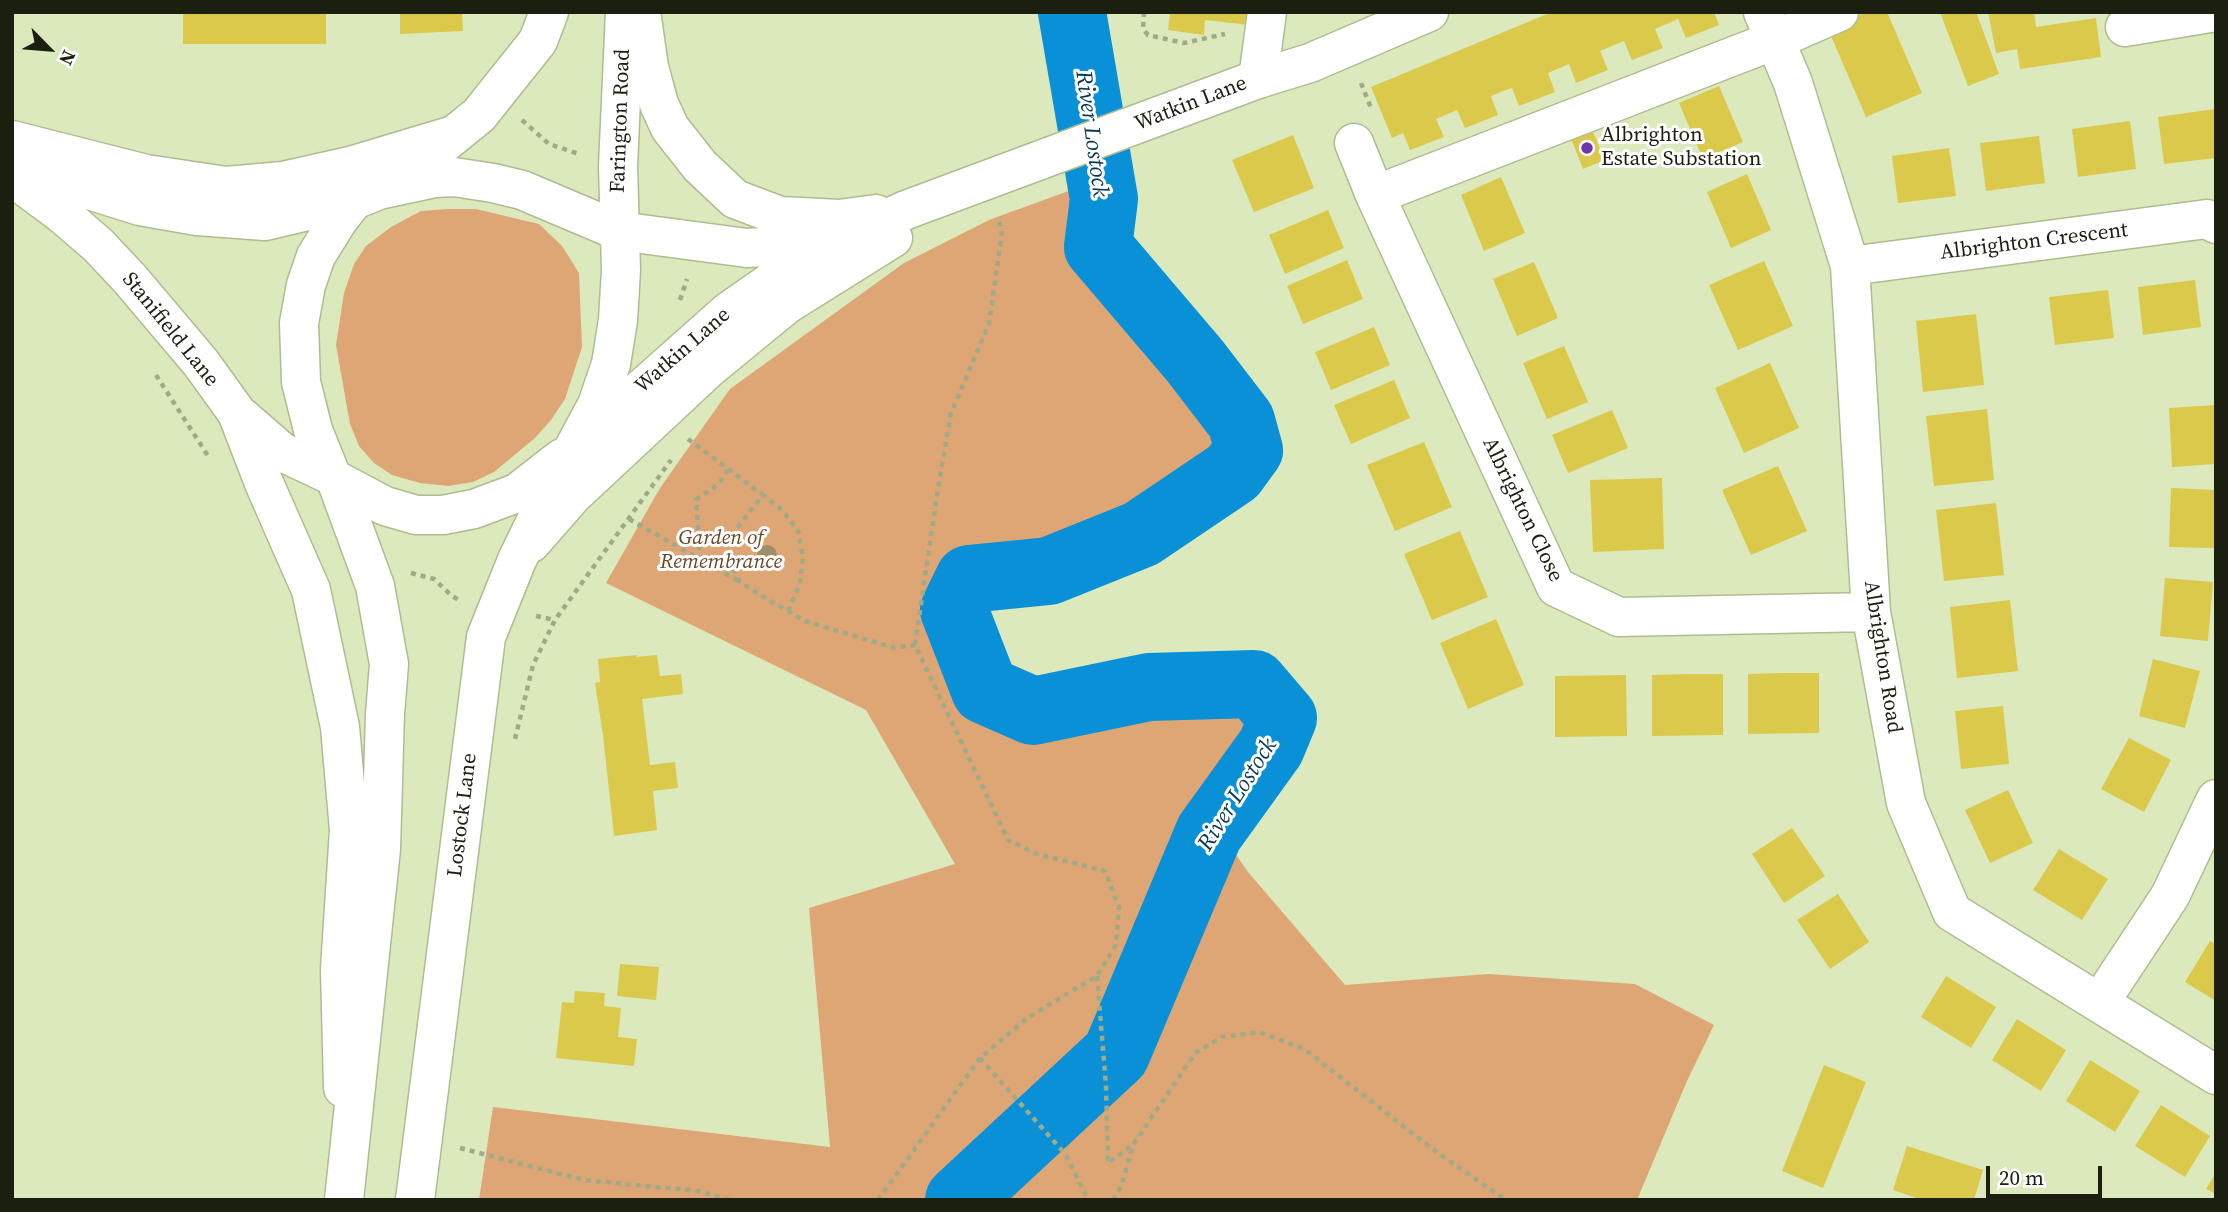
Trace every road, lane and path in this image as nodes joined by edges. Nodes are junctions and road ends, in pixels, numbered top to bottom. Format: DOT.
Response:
graph roads {
  1 [pos="549,12"];
  2 [pos="625,12"];
  3 [pos="641,12"];
  4 [pos="1144,12"];
  5 [pos="1267,12"];
  6 [pos="1429,12"];
  7 [pos="1839,12"];
  8 [pos="2216,12"];
  9 [pos="1769,26"];
  10 [pos="2125,27"];
  11 [pos="1184,43"];
  12 [pos="1347,47"];
  13 [pos="1258,79"];
  14 [pos="455,135"];
  15 [pos="12,140"];
  16 [pos="1354,143"];
  17 [pos="12,149"];
  18 [pos="1000,175"];
  19 [pos="12,177"];
  20 [pos="367,195"];
  21 [pos="1375,195"];
  22 [pos="906,210"];
  23 [pos="2216,224"];
  24 [pos="619,231"];
  25 [pos="690,241"];
  26 [pos="835,242"];
  27 [pos="1850,266"];
  28 [pos="676,308"];
  29 [pos="153,370"];
  30 [pos="687,387"];
  31 [pos="237,413"];
  32 [pos="687,438"];
  33 [pos="574,448"];
  34 [pos="213,464"];
  35 [pos="728,469"];
  36 [pos="334,477"];
  37 [pos="763,495"];
  38 [pos="629,519"];
  39 [pos="517,560"];
  40 [pos="700,560"];
  41 [pos="740,582"];
  42 [pos="788,611"];
  43 [pos="1871,612"];
  44 [pos="915,645"];
  45 [pos="514,745"];
  46 [pos="2216,799"];
  47 [pos="1097,976"];
  48 [pos="2100,1002"];
  49 [pos="980,1058"];
  50 [pos="2216,1075"];
  51 [pos="1133,1145"];
  52 [pos="454,1146"];
  53 [pos="345,1192"];
  54 [pos="415,1200"];
  55 [pos="730,1200"];
  56 [pos="878,1200"];
  57 [pos="1088,1200"];
  58 [pos="1113,1200"];
  59 [pos="1506,1200"];
  1 -- 14 [label="main road"];
  2 -- 24 [label="main road, Farington Road"];
  3 -- 22 [label="main road"];
  4 -- 11 [label="path"];
  5 -- 13 [label="main road"];
  6 -- 12 [label="main road, Watkin Lane"];
  7 -- 9 [label="main road"];
  8 -- 10 [label="main road"];
  9 -- 21 [label="main road"];
  9 -- 27 [label="main road, Albrighton Road"];
  12 -- 13 [label="main road, Watkin Lane"];
  12 -- 16 [label="path"];
  13 -- 18 [label="main road, Watkin Lane"];
  14 -- 15 [label="main road"];
  14 -- 20 [label="main road"];
  16 -- 21 [label="main road, Albrighton Close"];
  17 -- 20 [label="main road"];
  18 -- 22 [label="main road, Watkin Lane"];
  18 -- 30 [label="main road"];
  18 -- 44 [label="path"];
  19 -- 31 [label="main road, Stanifield Lane"];
  20 -- 24 [label="main road, Watkin Lane"];
  20 -- 36 [label="main road"];
  21 -- 43 [label="main road, Albrighton Close"];
  22 -- 26 [label="main road, Watkin Lane"];
  23 -- 27 [label="main road, Albrighton Crescent"];
  24 -- 25 [label="main road, Watkin Lane"];
  24 -- 33 [label="main road, Farington Road"];
  25 -- 26 [label="main road, Watkin Lane"];
  25 -- 28 [label="path"];
  26 -- 33 [label="main road, Watkin Lane"];
  27 -- 43 [label="main road, Albrighton Road"];
  29 -- 34 [label="path"];
  30 -- 32 [label="path"];
  30 -- 39 [label="main road"];
  31 -- 36 [label="main road, Stanifield Lane"];
  31 -- 53 [label="main road"];
  32 -- 35 [label="path"];
  32 -- 38 [label="path"];
  33 -- 36 [label="main road, Watkin Lane"];
  33 -- 39 [label="main road, Lostock Lane"];
  35 -- 37 [label="path"];
  35 -- 40 [label="path"];
  36 -- 53 [label="main road"];
  37 -- 41 [label="path"];
  37 -- 42 [label="path"];
  38 -- 40 [label="path"];
  38 -- 45 [label="path"];
  39 -- 54 [label="main road, Lostock Lane"];
  40 -- 41 [label="path"];
  41 -- 42 [label="path"];
  42 -- 44 [label="path"];
  43 -- 48 [label="main road, Albrighton Road"];
  44 -- 47 [label="path"];
  46 -- 48 [label="main road"];
  47 -- 49 [label="path"];
  47 -- 51 [label="path"];
  48 -- 50 [label="main road, Albrighton Road"];
  49 -- 56 [label="path"];
  49 -- 57 [label="path"];
  51 -- 58 [label="path"];
  51 -- 59 [label="path"];
  52 -- 55 [label="path"];
}
